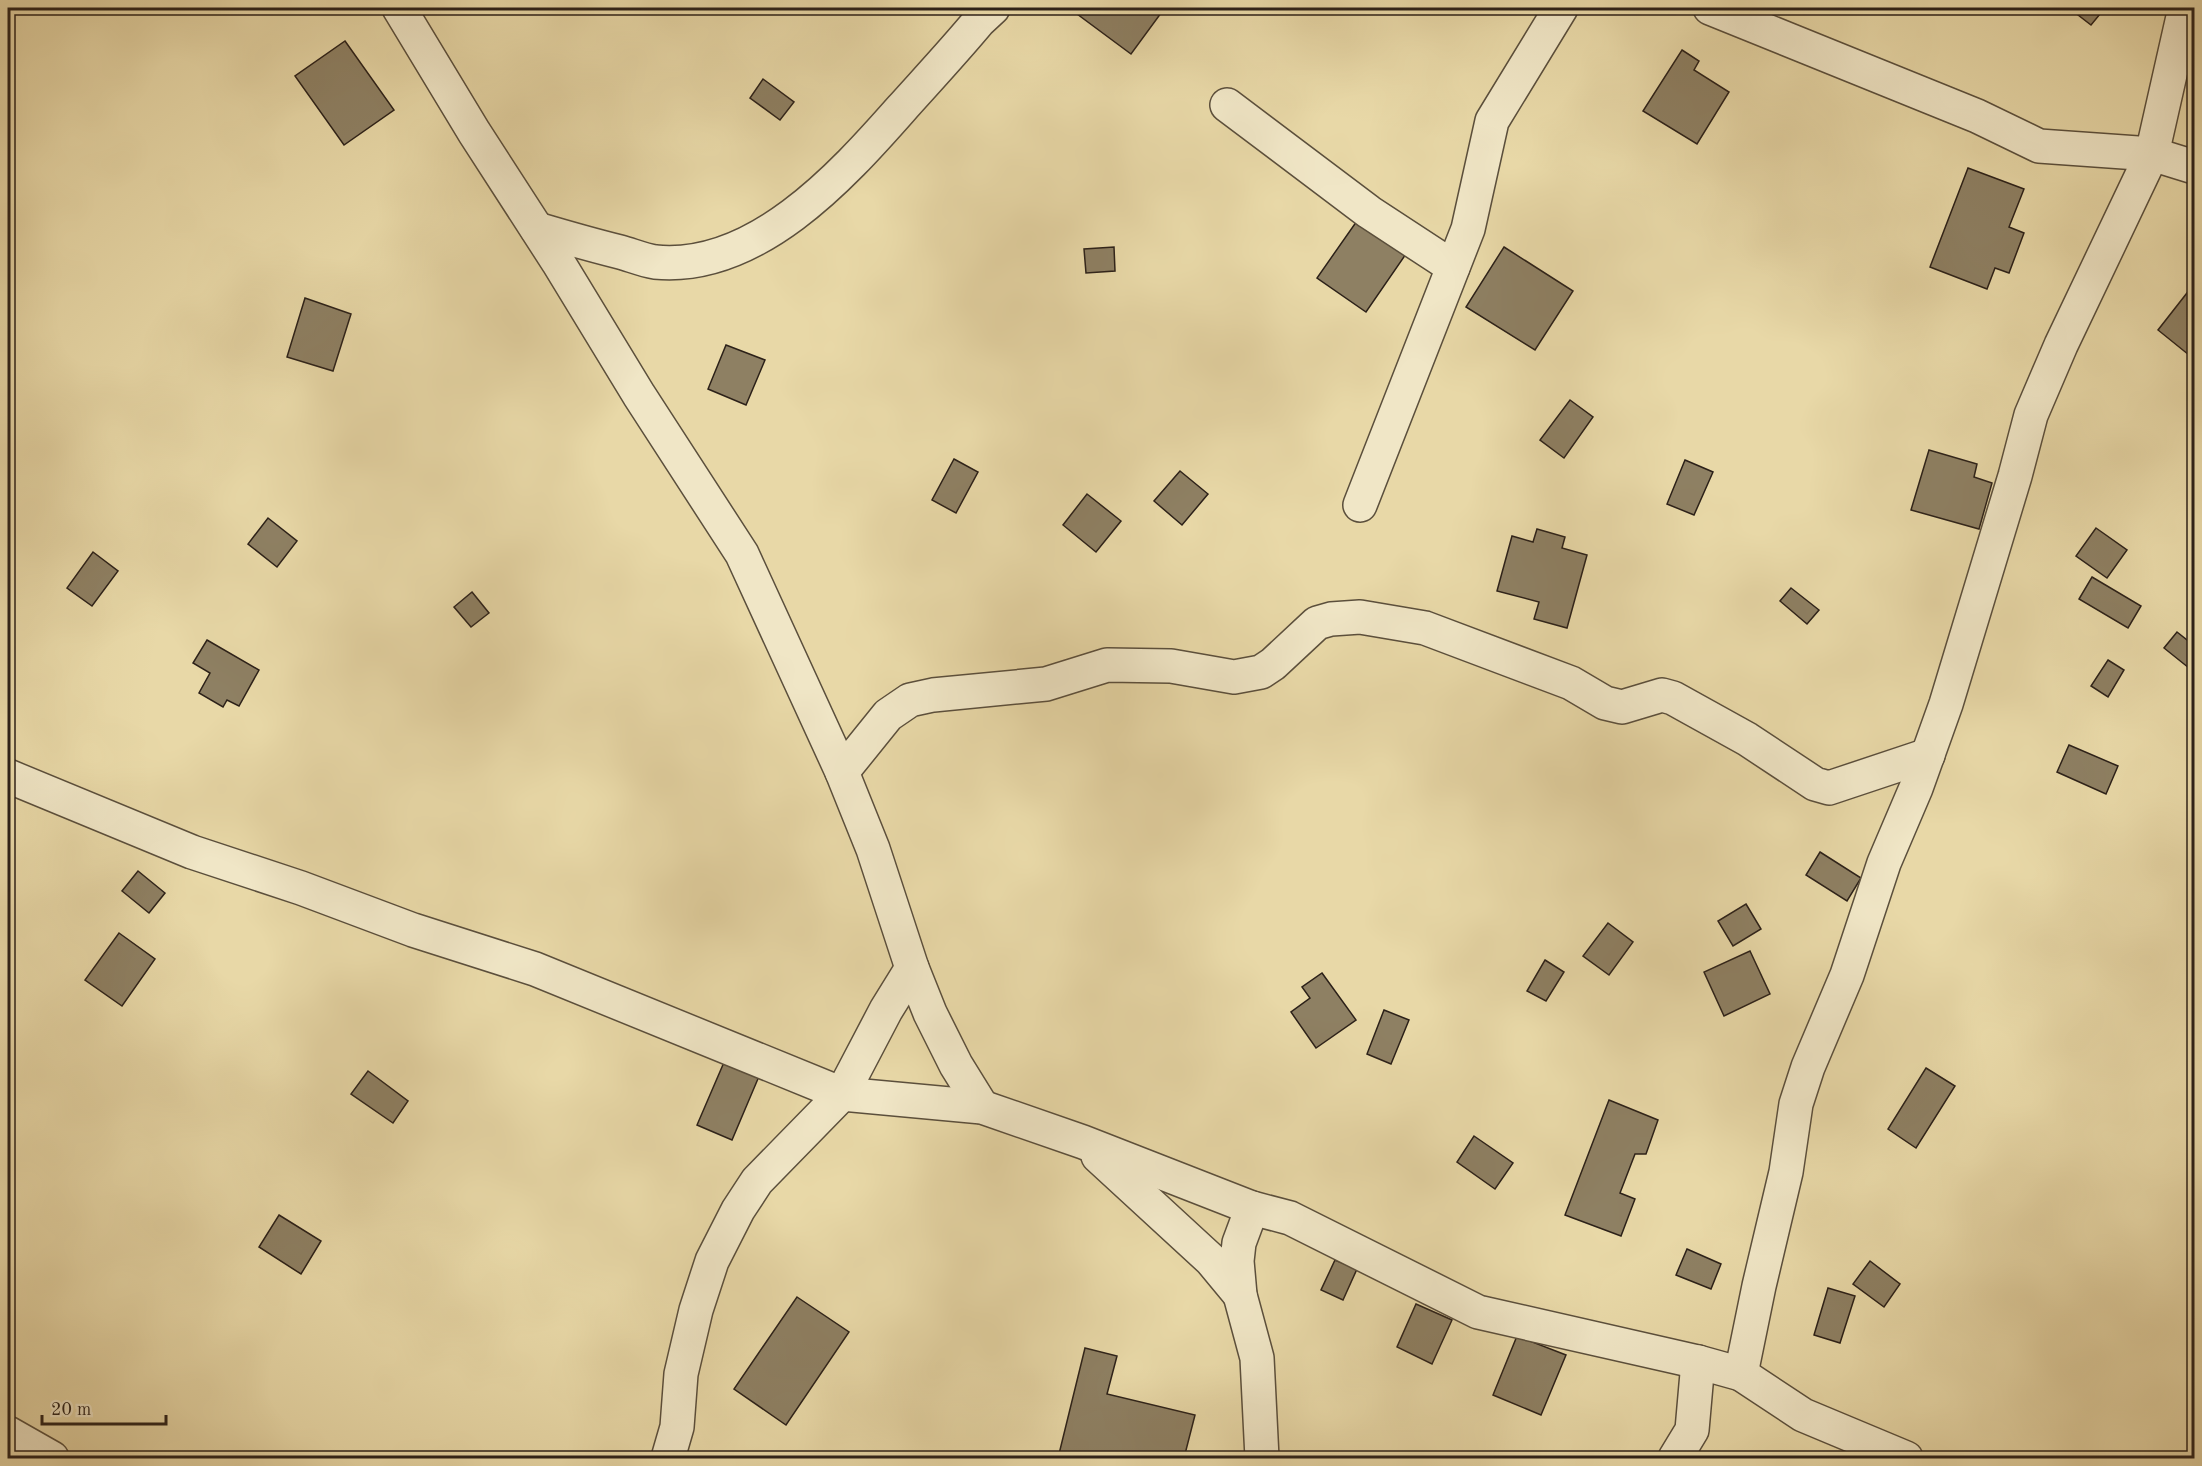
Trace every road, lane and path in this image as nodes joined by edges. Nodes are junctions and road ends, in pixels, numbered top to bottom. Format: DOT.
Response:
graph roads {
  1 [pos="399,8"];
  2 [pos="993,8"];
  3 [pos="1562,8"];
  4 [pos="1710,8"];
  5 [pos="2185,8"];
  6 [pos="1227,105"];
  7 [pos="2152,154"];
  8 [pos="2194,167"];
  9 [pos="537,230"];
  10 [pos="1453,267"];
  11 [pos="1360,505"];
  12 [pos="1928,755"];
  13 [pos="842,772"];
  14 [pos="8,776"];
  15 [pos="912,968"];
  16 [pos="842,1094"];
  17 [pos="982,1107"];
  18 [pos="1083,1142"];
  19 [pos="1252,1208"];
  20 [pos="1240,1295"];
  21 [pos="1698,1362"];
  22 [pos="1741,1374"];
  23 [pos="8,1433"];
  24 [pos="51,1458"];
  25 [pos="668,1458"];
  26 [pos="1262,1458"];
  27 [pos="1675,1458"];
  28 [pos="1905,1458"];
  1 -- 9 [label="street"];
  2 -- 9 [label="street"];
  3 -- 10 [label="street"];
  4 -- 7 [label="street"];
  5 -- 7 [label="street"];
  6 -- 10 [label="street"];
  7 -- 8 [label="street"];
  7 -- 12 [label="street"];
  9 -- 13 [label="street"];
  10 -- 11 [label="street"];
  12 -- 13 [label="street"];
  12 -- 22 [label="street"];
  13 -- 15 [label="street"];
  14 -- 16 [label="street"];
  15 -- 16 [label="street"];
  15 -- 17 [label="street"];
  16 -- 17 [label="street"];
  16 -- 25 [label="street"];
  17 -- 18 [label="street"];
  18 -- 19 [label="street"];
  18 -- 20 [label="street"];
  19 -- 20 [label="street"];
  19 -- 21 [label="street"];
  20 -- 26 [label="street"];
  21 -- 22 [label="street"];
  21 -- 27 [label="street"];
  22 -- 28 [label="street"];
  23 -- 24 [label="street"];
}
